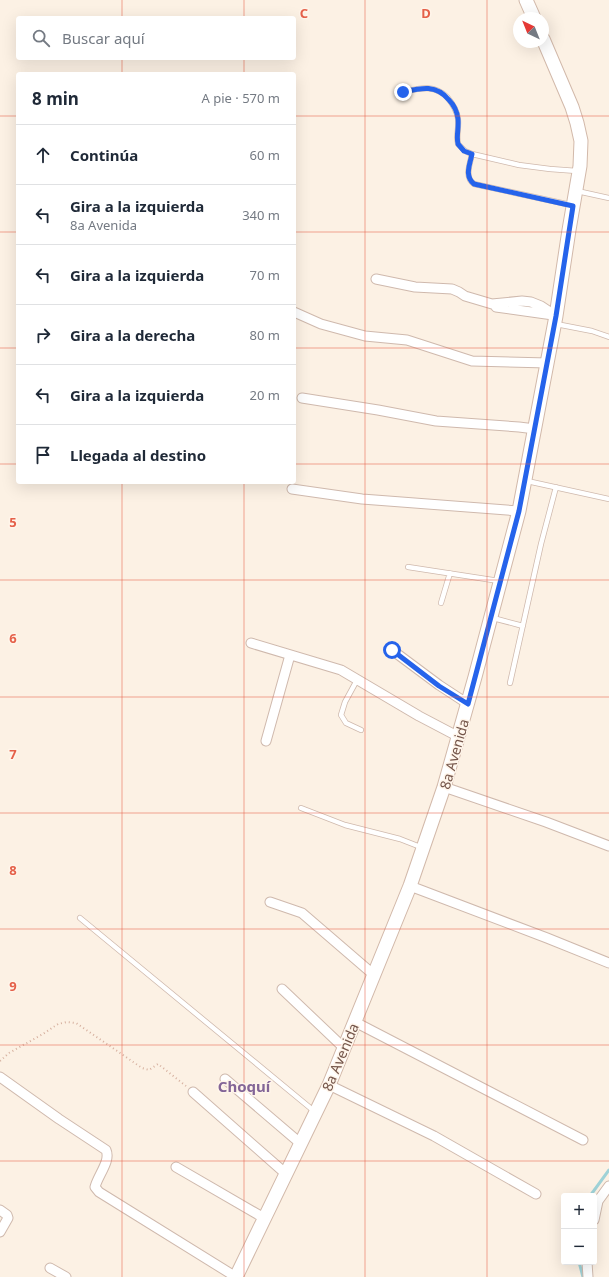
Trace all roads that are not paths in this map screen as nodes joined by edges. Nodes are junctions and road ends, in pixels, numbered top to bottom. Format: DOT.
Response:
graph roads {
  1 [pos="526,0"];
  2 [pos="531,12"];
  3 [pos="547,48"];
  4 [pos="403,92"];
  5 [pos="472,154"];
  6 [pos="579,171"];
  7 [pos="576,191"];
  8 [pos="609,198"];
  9 [pos="573,206"];
  10 [pos="376,279"];
  11 [pos="296,313"];
  12 [pos="555,320"];
  13 [pos="609,338"];
  14 [pos="548,363"];
  15 [pos="302,398"];
  16 [pos="535,430"];
  17 [pos="525,480"];
  18 [pos="556,487"];
  19 [pos="292,489"];
  20 [pos="609,500"];
  21 [pos="519,511"];
  22 [pos="408,567"];
  23 [pos="450,573"];
  24 [pos="501,581"];
  25 [pos="441,603"];
  26 [pos="491,618"];
  27 [pos="523,626"];
  28 [pos="251,643"];
  29 [pos="392,650"];
  30 [pos="290,655"];
  31 [pos="357,680"];
  32 [pos="510,683"];
  33 [pos="468,704"];
  34 [pos="361,730"];
  35 [pos="459,737"];
  36 [pos="266,741"];
  37 [pos="444,787"];
  38 [pos="301,808"];
  39 [pos="609,846"];
  40 [pos="424,848"];
  41 [pos="410,886"];
  42 [pos="270,902"];
  43 [pos="80,918"];
  44 [pos="609,963"];
  45 [pos="374,975"];
  46 [pos="282,989"];
  47 [pos="355,1022"];
  48 [pos="344,1048"];
  49 [pos="0,1077"];
  50 [pos="225,1079"];
  51 [pos="329,1085"];
  52 [pos="193,1092"];
  53 [pos="316,1112"];
  54 [pos="583,1140"];
  55 [pos="300,1143"];
  56 [pos="176,1167"];
  57 [pos="285,1173"];
  58 [pos="609,1186"];
  59 [pos="536,1194"];
  60 [pos="597,1206"];
  61 [pos="0,1210"];
  62 [pos="264,1218"];
  63 [pos="0,1232"];
  64 [pos="586,1265"];
  65 [pos="50,1268"];
  66 [pos="66,1277"];
  67 [pos="236,1277"];
  68 [pos="588,1277"];
  1 -- 2 [label="street"];
  3 -- 6 [label="street, 8a Avenida"];
  4 -- 5 [label="lane"];
  5 -- 6 [label="lane"];
  5 -- 9 [label="lane"];
  6 -- 7 [label="street, 8a Avenida"];
  7 -- 8 [label="lane"];
  7 -- 9 [label="street, 8a Avenida"];
  9 -- 12 [label="street, 8a Avenida"];
  10 -- 12 [label="street"];
  11 -- 14 [label="street"];
  12 -- 13 [label="lane"];
  12 -- 14 [label="street, 8a Avenida"];
  14 -- 16 [label="street, 8a Avenida"];
  15 -- 16 [label="street"];
  16 -- 17 [label="street, 8a Avenida"];
  17 -- 18 [label="lane"];
  17 -- 21 [label="street, 8a Avenida"];
  18 -- 20 [label="lane"];
  18 -- 27 [label="lane"];
  19 -- 21 [label="street"];
  21 -- 24 [label="street, 8a Avenida"];
  22 -- 23 [label="lane"];
  23 -- 24 [label="lane"];
  23 -- 25 [label="lane"];
  24 -- 26 [label="street, 8a Avenida"];
  26 -- 27 [label="lane"];
  26 -- 33 [label="street, 8a Avenida"];
  27 -- 32 [label="lane"];
  28 -- 30 [label="street"];
  29 -- 33 [label="street"];
  30 -- 31 [label="street"];
  30 -- 36 [label="street"];
  31 -- 34 [label="lane"];
  31 -- 35 [label="street"];
  33 -- 35 [label="street, 8a Avenida"];
  35 -- 37 [label="street, 8a Avenida"];
  37 -- 39 [label="street"];
  37 -- 40 [label="street, 8a Avenida"];
  38 -- 40 [label="lane"];
  40 -- 41 [label="street, 8a Avenida"];
  41 -- 44 [label="street"];
  41 -- 45 [label="street, 8a Avenida"];
  42 -- 45 [label="street"];
  43 -- 53 [label="lane"];
  45 -- 47 [label="street, 8a Avenida"];
  46 -- 48 [label="street"];
  47 -- 48 [label="street, 8a Avenida"];
  47 -- 54 [label="street"];
  48 -- 51 [label="street, 8a Avenida"];
  49 -- 67 [label="street"];
  50 -- 55 [label="street"];
  51 -- 53 [label="street, 8a Avenida"];
  51 -- 59 [label="street"];
  52 -- 57 [label="street"];
  53 -- 55 [label="street, 8a Avenida"];
  55 -- 57 [label="street, 8a Avenida"];
  56 -- 62 [label="street"];
  57 -- 62 [label="street, 8a Avenida"];
  58 -- 60 [label="street"];
  61 -- 63 [label="street"];
  62 -- 67 [label="street, 8a Avenida"];
  64 -- 68 [label="street"];
  65 -- 66 [label="street"];
}
